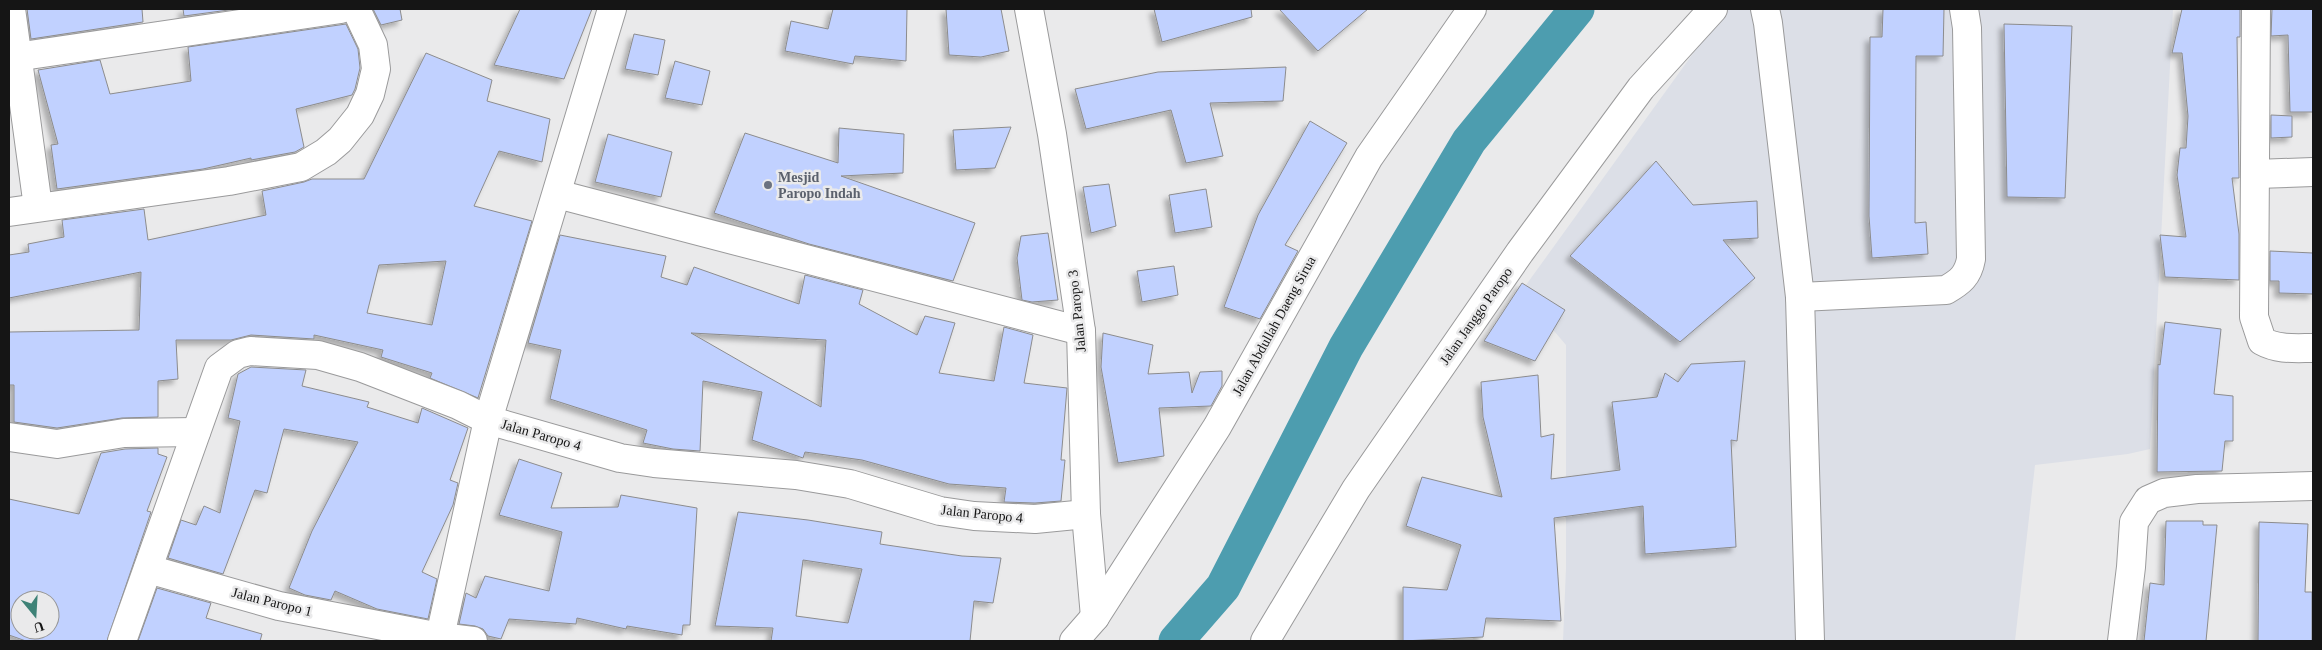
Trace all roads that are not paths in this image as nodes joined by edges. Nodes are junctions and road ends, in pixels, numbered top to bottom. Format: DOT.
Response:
graph roads {
  1 [pos="11,9"];
  2 [pos="340,9"];
  3 [pos="356,9"];
  4 [pos="612,9"];
  5 [pos="1029,9"];
  6 [pos="1472,9"];
  7 [pos="1713,9"];
  8 [pos="1765,9"];
  9 [pos="1964,9"];
  10 [pos="2256,9"];
  11 [pos="13,57"];
  12 [pos="2313,172"];
  13 [pos="2256,174"];
  14 [pos="557,194"];
  15 [pos="38,208"];
  16 [pos="9,212"];
  17 [pos="1800,297"];
  18 [pos="1081,331"];
  19 [pos="2313,348"];
  20 [pos="488,420"];
  21 [pos="196,432"];
  22 [pos="9,437"];
  23 [pos="2313,486"];
  24 [pos="1086,514"];
  25 [pos="148,569"];
  26 [pos="1095,617"];
  27 [pos="440,639"];
  28 [pos="122,641"];
  29 [pos="473,641"];
  30 [pos="1074,641"];
  31 [pos="1265,641"];
  32 [pos="1810,641"];
  33 [pos="2122,641"];
  1 -- 11 [label="street"];
  2 -- 11 [label="street"];
  3 -- 15 [label="street"];
  4 -- 14 [label="street"];
  5 -- 18 [label="street, Jalan Paropo 3"];
  6 -- 26 [label="street, Jalan Abdullah Daeng Sirua"];
  7 -- 31 [label="street, Jalan Janggo Paropo"];
  8 -- 17 [label="street"];
  9 -- 17 [label="street"];
  10 -- 13 [label="street"];
  11 -- 15 [label="street"];
  12 -- 13 [label="street"];
  13 -- 19 [label="street"];
  14 -- 18 [label="street"];
  14 -- 20 [label="street"];
  15 -- 16 [label="street"];
  17 -- 32 [label="street"];
  18 -- 24 [label="street, Jalan Paropo 3"];
  20 -- 21 [label="street, Jalan Paropo 4"];
  20 -- 24 [label="street, Jalan Paropo 4"];
  20 -- 27 [label="street"];
  21 -- 22 [label="street"];
  21 -- 25 [label="street, Jalan Paropo 4"];
  23 -- 33 [label="street"];
  24 -- 26 [label="street, Jalan Paropo 3"];
  25 -- 27 [label="street, Jalan Paropo 1"];
  25 -- 28 [label="street"];
  26 -- 30 [label="street, Jalan Abdullah Daeng Sirua"];
  27 -- 29 [label="street, Jalan Paropo 1"];
}
